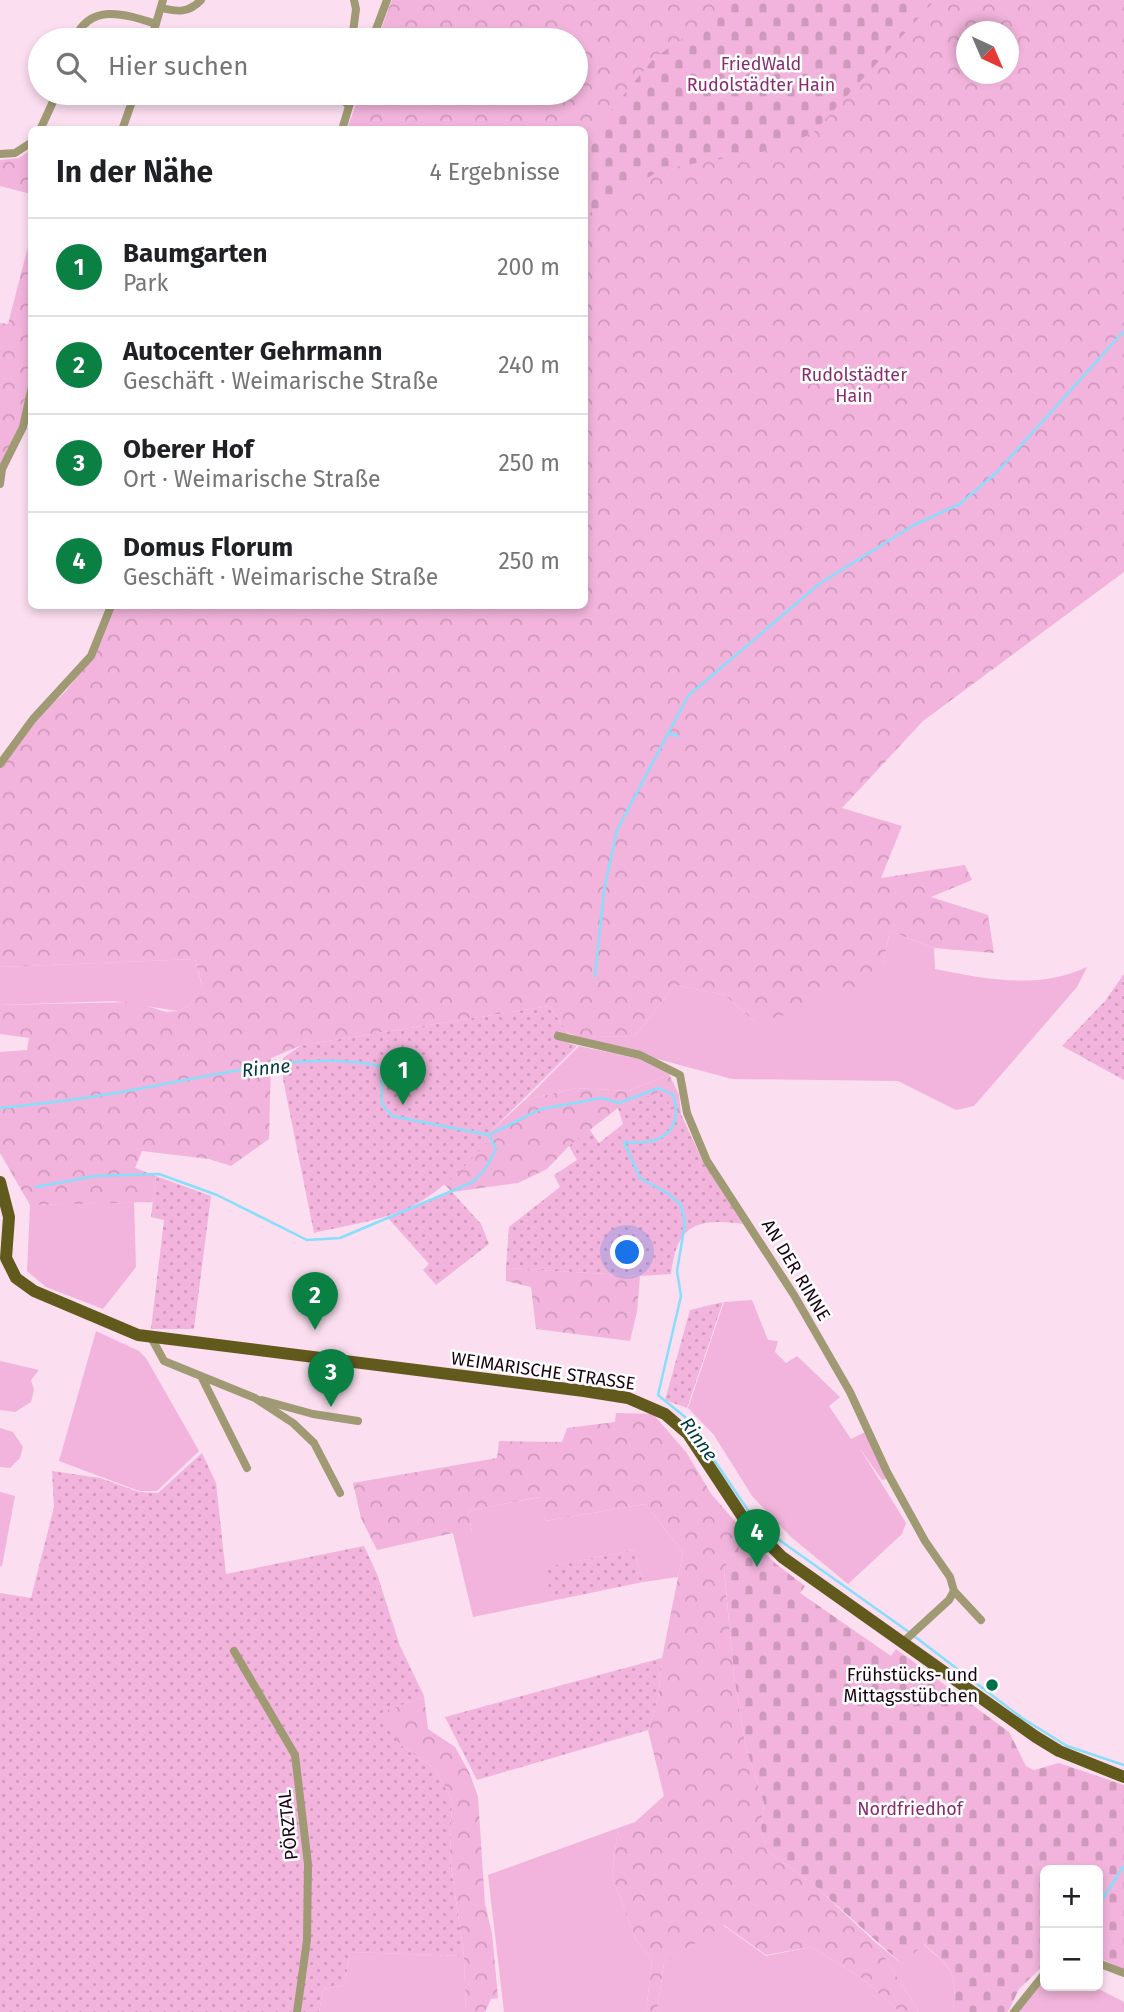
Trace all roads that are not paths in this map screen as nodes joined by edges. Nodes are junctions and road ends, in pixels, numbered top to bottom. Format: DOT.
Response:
graph roads {
  1 [pos="201,0"];
  2 [pos="354,0"];
  3 [pos="387,0"];
  4 [pos="162,4"];
  5 [pos="156,24"];
  6 [pos="82,28"];
  7 [pos="155,28"];
  8 [pos="354,28"];
  9 [pos="376,28"];
  10 [pos="51,105"];
  11 [pos="131,105"];
  12 [pos="349,106"];
  13 [pos="42,126"];
  14 [pos="123,126"];
  15 [pos="343,126"];
  16 [pos="28,145"];
  17 [pos="0,154"];
  18 [pos="28,405"];
  19 [pos="0,484"];
  20 [pos="110,609"];
  21 [pos="0,765"];
  22 [pos="558,1036"];
  23 [pos="0,1182"];
  24 [pos="4,1268"];
  25 [pos="152,1339"];
  26 [pos="202,1378"];
  27 [pos="255,1398"];
  28 [pos="358,1421"];
  29 [pos="247,1468"];
  30 [pos="340,1493"];
  31 [pos="954,1591"];
  32 [pos="981,1620"];
  33 [pos="907,1637"];
  34 [pos="233,1651"];
  35 [pos="1124,1777"];
  36 [pos="1103,1964"];
  37 [pos="1124,1973"];
  38 [pos="1040,1979"];
  39 [pos="297,2012"];
  40 [pos="1014,2012"];
  1 -- 4 [label="street"];
  2 -- 8 [label="street"];
  3 -- 9 [label="street"];
  4 -- 5 [label="street"];
  5 -- 6 [label="street"];
  5 -- 7 [label="street"];
  10 -- 13 [label="street"];
  11 -- 14 [label="street"];
  12 -- 15 [label="street"];
  16 -- 17 [label="street"];
  18 -- 19 [label="street"];
  20 -- 21 [label="street"];
  22 -- 31 [label="street, AN DER RINNE"];
  23 -- 24 [label="main road"];
  24 -- 25 [label="main road, WEIMARISCHE STRASSE"];
  25 -- 26 [label="street"];
  25 -- 33 [label="main road, WEIMARISCHE STRASSE"];
  26 -- 27 [label="street"];
  26 -- 29 [label="street"];
  27 -- 28 [label="street"];
  27 -- 30 [label="street"];
  31 -- 32 [label="street, AN DER RINNE"];
  31 -- 33 [label="street"];
  33 -- 35 [label="main road, WEIMARISCHE STRASSE"];
  34 -- 39 [label="street, PÖRZTAL"];
  36 -- 37 [label="street"];
  38 -- 40 [label="street"];
}
